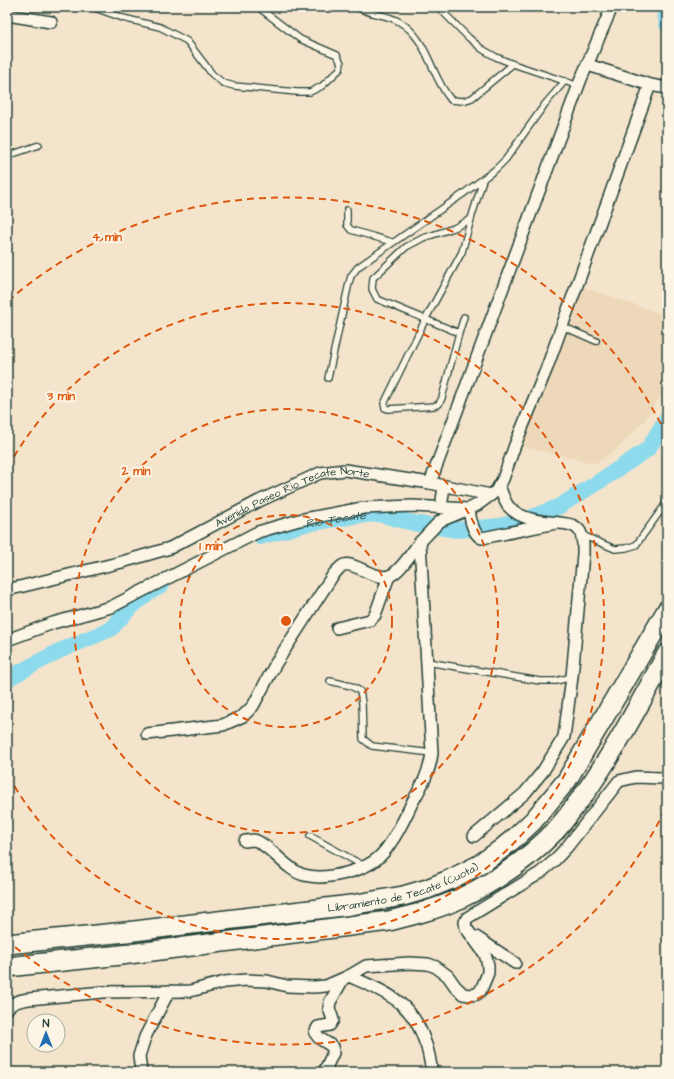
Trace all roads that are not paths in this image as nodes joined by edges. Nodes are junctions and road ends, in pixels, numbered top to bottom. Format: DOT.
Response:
graph roads {
  1 [pos="92,7"];
  2 [pos="258,7"];
  3 [pos="358,7"];
  4 [pos="438,7"];
  5 [pos="612,7"];
  6 [pos="7,15"];
  7 [pos="51,22"];
  8 [pos="514,64"];
  9 [pos="588,65"];
  10 [pos="565,81"];
  11 [pos="650,85"];
  12 [pos="579,86"];
  13 [pos="667,88"];
  14 [pos="39,145"];
  15 [pos="7,157"];
  16 [pos="483,180"];
  17 [pos="347,210"];
  18 [pos="471,219"];
  19 [pos="392,242"];
  20 [pos="464,317"];
  21 [pos="425,320"];
  22 [pos="562,326"];
  23 [pos="459,333"];
  24 [pos="596,341"];
  25 [pos="328,378"];
  26 [pos="430,483"];
  27 [pos="444,486"];
  28 [pos="499,486"];
  29 [pos="461,489"];
  30 [pos="491,495"];
  31 [pos="667,502"];
  32 [pos="441,508"];
  33 [pos="467,512"];
  34 [pos="556,523"];
  35 [pos="581,535"];
  36 [pos="423,538"];
  37 [pos="389,576"];
  38 [pos="7,590"];
  39 [pos="667,610"];
  40 [pos="337,628"];
  41 [pos="7,640"];
  42 [pos="667,654"];
  43 [pos="427,662"];
  44 [pos="572,677"];
  45 [pos="330,681"];
  46 [pos="147,734"];
  47 [pos="432,753"];
  48 [pos="662,778"];
  49 [pos="310,836"];
  50 [pos="474,836"];
  51 [pos="245,841"];
  52 [pos="365,866"];
  53 [pos="469,932"];
  54 [pos="7,944"];
  55 [pos="516,963"];
  56 [pos="7,967"];
  57 [pos="346,977"];
  58 [pos="170,990"];
  59 [pos="7,1009"];
  60 [pos="141,1072"];
  61 [pos="324,1072"];
  62 [pos="432,1072"];
  1 -- 2 [label="lane"];
  3 -- 8 [label="lane"];
  4 -- 8 [label="lane"];
  5 -- 9 [label="street"];
  6 -- 7 [label="street"];
  8 -- 10 [label="lane"];
  9 -- 11 [label="street"];
  9 -- 12 [label="street"];
  10 -- 12 [label="lane"];
  10 -- 16 [label="lane"];
  11 -- 13 [label="street"];
  11 -- 22 [label="street"];
  12 -- 26 [label="street"];
  14 -- 15 [label="lane"];
  16 -- 18 [label="lane"];
  16 -- 19 [label="lane"];
  17 -- 19 [label="lane"];
  18 -- 21 [label="lane"];
  18 -- 21 [label="lane"];
  19 -- 25 [label="lane"];
  20 -- 23 [label="lane"];
  21 -- 23 [label="lane"];
  21 -- 23 [label="lane"];
  22 -- 24 [label="lane"];
  22 -- 28 [label="street"];
  26 -- 27 [label="street, Avenida Paseo Río Tecate Norte"];
  26 -- 38 [label="street, Avenida Paseo Río Tecate Norte"];
  27 -- 29 [label="street, Avenida Paseo Río Tecate Norte"];
  27 -- 32 [label="street"];
  28 -- 30 [label="street"];
  28 -- 34 [label="street"];
  29 -- 30 [label="street, Avenida Paseo Río Tecate Norte"];
  29 -- 33 [label="street"];
  30 -- 33 [label="street"];
  31 -- 35 [label="lane"];
  32 -- 33 [label="street"];
  32 -- 41 [label="street"];
  33 -- 34 [label="street"];
  33 -- 36 [label="street"];
  34 -- 35 [label="street"];
  35 -- 44 [label="street"];
  36 -- 37 [label="street"];
  36 -- 43 [label="street"];
  37 -- 40 [label="street"];
  37 -- 46 [label="street"];
  39 -- 54 [label="highway, Libramiento de Tecate (Cuota)"];
  42 -- 56 [label="highway, Libramiento de Tecate (Cuota)"];
  43 -- 44 [label="lane"];
  43 -- 47 [label="street"];
  44 -- 50 [label="street"];
  45 -- 47 [label="lane"];
  47 -- 52 [label="street"];
  48 -- 53 [label="street"];
  49 -- 52 [label="lane"];
  51 -- 52 [label="street"];
  53 -- 55 [label="street"];
  53 -- 57 [label="street"];
  57 -- 58 [label="street"];
  57 -- 61 [label="street"];
  57 -- 62 [label="street"];
  58 -- 59 [label="street"];
  58 -- 60 [label="street"];
}
